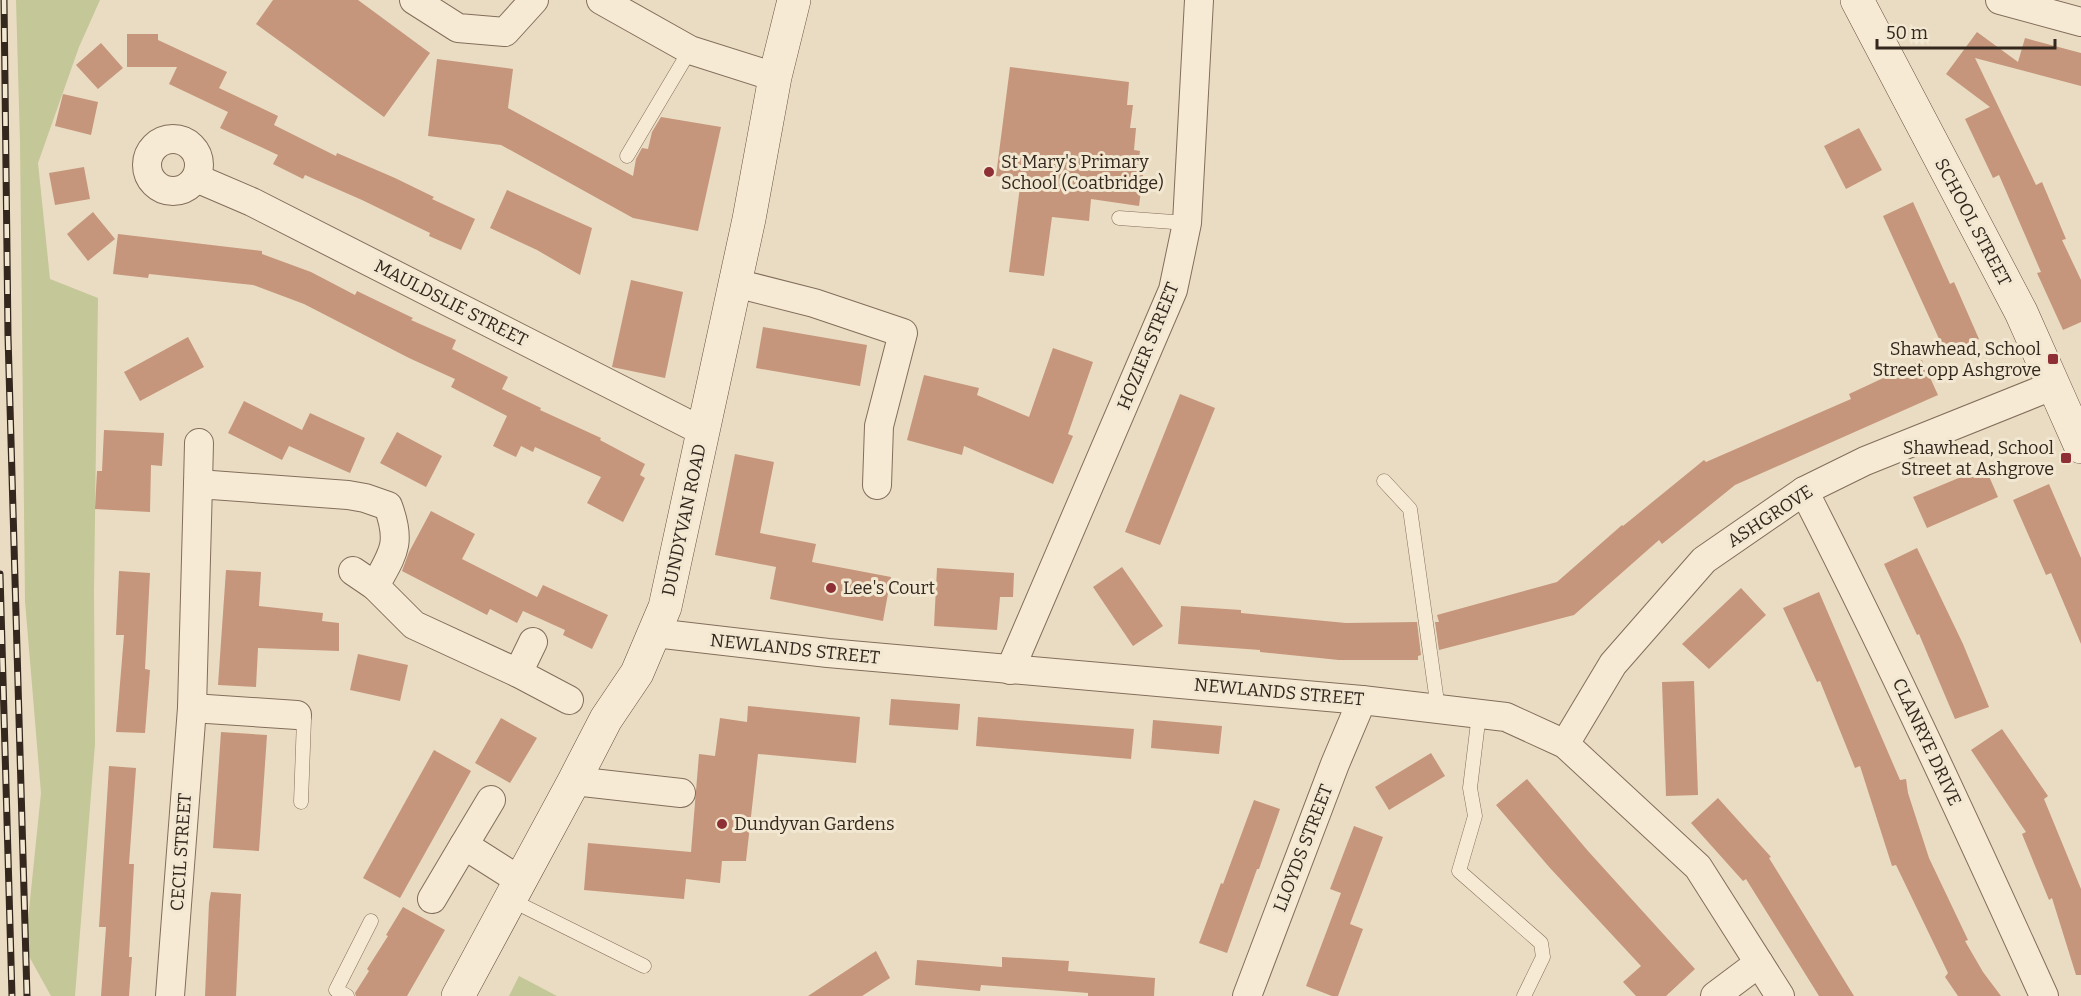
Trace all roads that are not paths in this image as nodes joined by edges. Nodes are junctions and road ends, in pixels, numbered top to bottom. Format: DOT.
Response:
graph roads {
  1 [pos="414,0"];
  2 [pos="534,0"];
  3 [pos="601,0"];
  4 [pos="794,0"];
  5 [pos="1199,0"];
  6 [pos="1857,0"];
  7 [pos="2000,0"];
  8 [pos="2081,22"];
  9 [pos="690,50"];
  10 [pos="775,77"];
  11 [pos="627,156"];
  12 [pos="196,178"];
  13 [pos="1119,218"];
  14 [pos="1187,223"];
  15 [pos="735,283"];
  16 [pos="2052,386"];
  17 [pos="704,432"];
  18 [pos="199,443"];
  19 [pos="2081,447"];
  20 [pos="1384,481"];
  21 [pos="198,484"];
  22 [pos="877,485"];
  23 [pos="1804,491"];
  24 [pos="655,633"];
  25 [pos="533,642"];
  26 [pos="1010,670"];
  27 [pos="518,674"];
  28 [pos="569,700"];
  29 [pos="1362,700"];
  30 [pos="192,708"];
  31 [pos="1438,709"];
  32 [pos="1479,714"];
  33 [pos="297,715"];
  34 [pos="1565,744"];
  35 [pos="574,781"];
  36 [pos="681,793"];
  37 [pos="491,800"];
  38 [pos="301,802"];
  39 [pos="464,846"];
  40 [pos="514,890"];
  41 [pos="432,899"];
  42 [pos="371,921"];
  43 [pos="1759,963"];
  44 [pos="644,966"];
  45 [pos="338,994"];
  46 [pos="170,996"];
  47 [pos="458,996"];
  48 [pos="1247,996"];
  49 [pos="1524,996"];
  50 [pos="1715,996"];
  51 [pos="1780,996"];
  52 [pos="2043,996"];
  1 -- 2 [label="street"];
  3 -- 9 [label="street"];
  4 -- 10 [label="main road, DUNDYVAN ROAD"];
  5 -- 14 [label="street, HOZIER STREET"];
  6 -- 16 [label="main road, SCHOOL STREET"];
  7 -- 8 [label="street"];
  9 -- 10 [label="street"];
  9 -- 11 [label="lane"];
  10 -- 15 [label="main road, DUNDYVAN ROAD"];
  12 -- 17 [label="street, MAULDSLIE STREET"];
  13 -- 14 [label="lane"];
  14 -- 26 [label="street, HOZIER STREET"];
  15 -- 17 [label="main road, DUNDYVAN ROAD"];
  15 -- 22 [label="street"];
  16 -- 19 [label="main road, SCHOOL STREET"];
  16 -- 23 [label="street, ASHGROVE"];
  17 -- 24 [label="main road, DUNDYVAN ROAD"];
  18 -- 21 [label="street, CECIL STREET"];
  20 -- 31 [label="lane"];
  21 -- 27 [label="street"];
  21 -- 30 [label="street, CECIL STREET"];
  23 -- 34 [label="street, ASHGROVE"];
  23 -- 52 [label="street, CLANRYE DRIVE"];
  24 -- 26 [label="street, NEWLANDS STREET"];
  24 -- 35 [label="main road, DUNDYVAN ROAD"];
  25 -- 27 [label="street"];
  26 -- 29 [label="street, NEWLANDS STREET"];
  27 -- 28 [label="street"];
  29 -- 31 [label="street, NEWLANDS STREET"];
  29 -- 48 [label="street, LLOYDS STREET"];
  30 -- 33 [label="street"];
  30 -- 46 [label="street, CECIL STREET"];
  31 -- 32 [label="street, NEWLANDS STREET"];
  32 -- 34 [label="street, NEWLANDS STREET"];
  32 -- 49 [label="lane"];
  33 -- 38 [label="lane"];
  34 -- 43 [label="street, NEWLANDS STREET"];
  35 -- 36 [label="street"];
  35 -- 40 [label="main road, DUNDYVAN ROAD"];
  37 -- 39 [label="street"];
  39 -- 40 [label="street"];
  39 -- 41 [label="street"];
  40 -- 44 [label="lane"];
  40 -- 47 [label="main road, DUNDYVAN ROAD"];
  42 -- 45 [label="lane"];
  43 -- 50 [label="street"];
  43 -- 51 [label="street, NEWLANDS STREET"];
}
